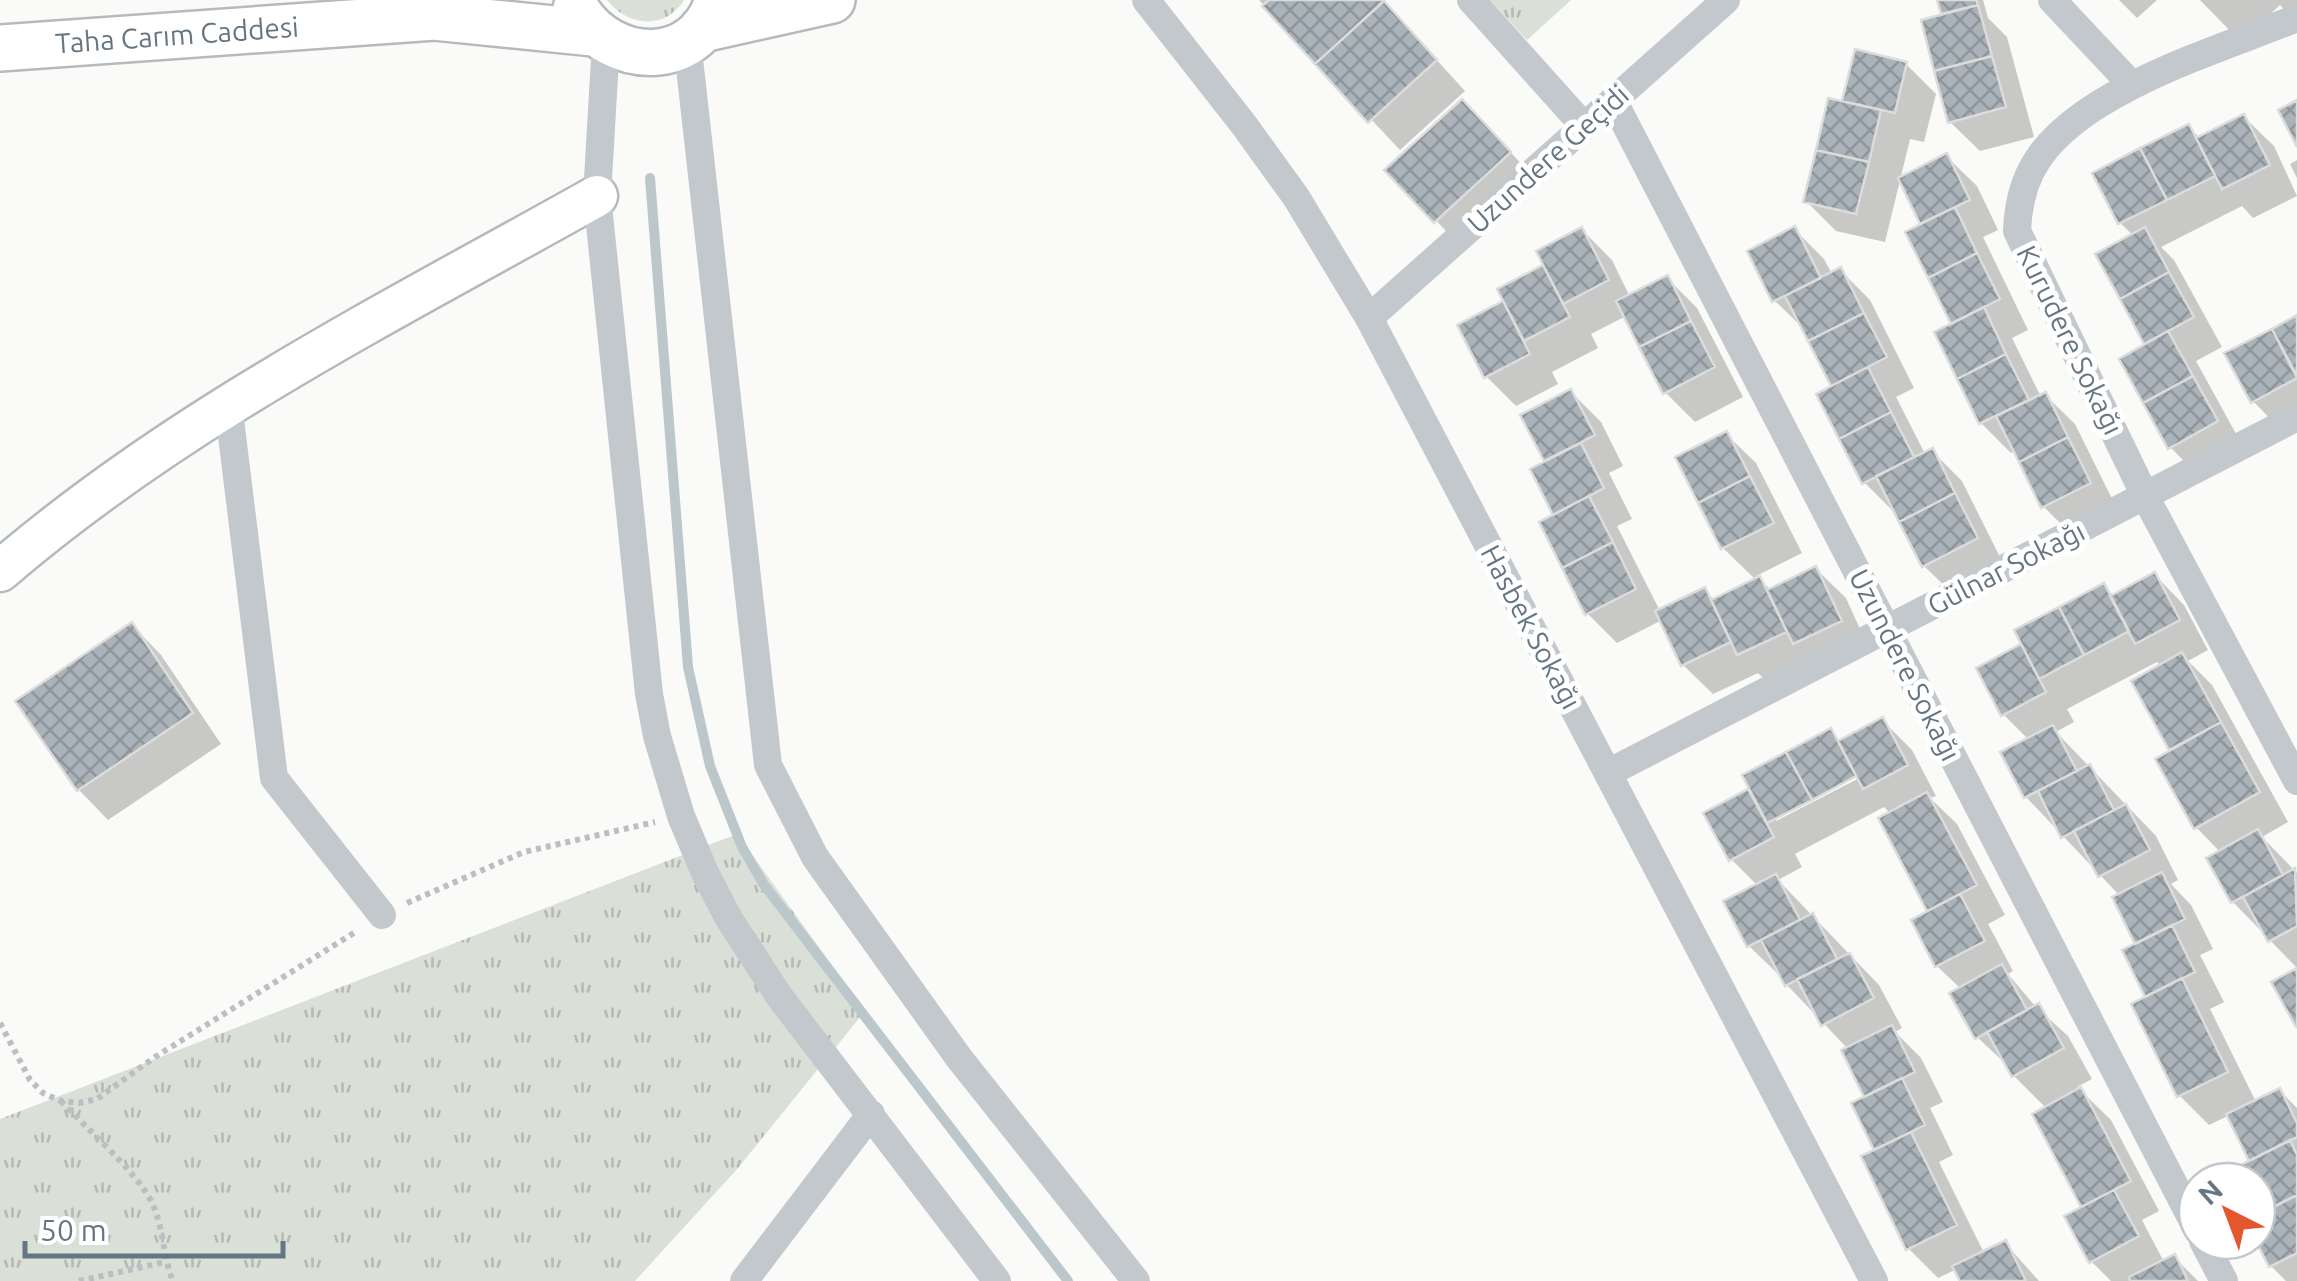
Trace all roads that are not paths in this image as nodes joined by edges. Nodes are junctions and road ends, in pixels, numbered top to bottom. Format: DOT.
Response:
graph roads {
  1 [pos="832,0"];
  2 [pos="1146,0"];
  3 [pos="1471,0"];
  4 [pos="1726,0"];
  5 [pos="2052,0"];
  6 [pos="2297,18"];
  7 [pos="702,23"];
  8 [pos="590,25"];
  9 [pos="0,48"];
  10 [pos="2132,85"];
  11 [pos="1613,100"];
  12 [pos="1584,126"];
  13 [pos="597,196"];
  14 [pos="1369,318"];
  15 [pos="228,403"];
  16 [pos="2297,417"];
  17 [pos="2145,496"];
  18 [pos="0,571"];
  19 [pos="1887,629"];
  20 [pos="1608,773"];
  21 [pos="2297,781"];
  22 [pos="382,914"];
  23 [pos="871,1114"];
  24 [pos="2177,1190"];
  25 [pos="744,1281"];
  26 [pos="997,1281"];
  27 [pos="1136,1281"];
  28 [pos="1874,1281"];
  1 -- 7 [label="main road"];
  2 -- 14 [label="street, Hasbek Sokağı"];
  3 -- 12 [label="street"];
  4 -- 11 [label="street, Uzundere Geçidi"];
  5 -- 10 [label="street"];
  6 -- 10 [label="street, Kurudere Sokağı"];
  7 -- 8 [label="main road, Taha Carım Caddesi"];
  7 -- 27 [label="street"];
  8 -- 9 [label="main road, Taha Carım Caddesi"];
  8 -- 13 [label="street"];
  10 -- 17 [label="street, Kurudere Sokağı"];
  11 -- 12 [label="street, Uzundere Geçidi"];
  11 -- 19 [label="street, Uzundere Sokağı"];
  12 -- 14 [label="street, Uzundere Geçidi"];
  13 -- 15 [label="street"];
  13 -- 23 [label="street"];
  14 -- 20 [label="street, Hasbek Sokağı"];
  15 -- 18 [label="street"];
  15 -- 22 [label="street"];
  16 -- 17 [label="street, Gülnar Sokağı"];
  17 -- 19 [label="street, Gülnar Sokağı"];
  17 -- 21 [label="street, Kurudere Sokağı"];
  19 -- 20 [label="street, Gülnar Sokağı"];
  19 -- 24 [label="street, Uzundere Sokağı"];
  20 -- 28 [label="street, Hasbek Sokağı"];
  23 -- 25 [label="street"];
  23 -- 26 [label="street"];
}
